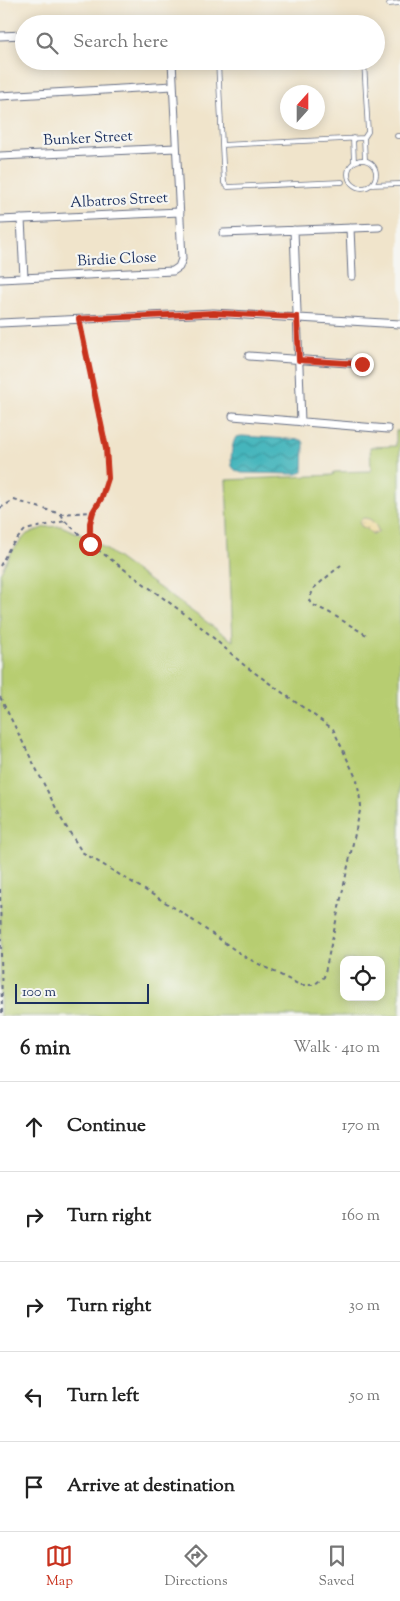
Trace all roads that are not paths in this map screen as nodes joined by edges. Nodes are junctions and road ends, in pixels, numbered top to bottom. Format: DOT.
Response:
graph roads {
  1 [pos="400,3"];
  2 [pos="389,4"];
  3 [pos="15,35"];
  4 [pos="0,36"];
  5 [pos="172,70"];
  6 [pos="218,70"];
  7 [pos="365,70"];
  8 [pos="173,86"];
  9 [pos="0,96"];
  10 [pos="353,138"];
  11 [pos="364,138"];
  12 [pos="222,144"];
  13 [pos="176,148"];
  14 [pos="0,156"];
  15 [pos="365,160"];
  16 [pos="354,162"];
  17 [pos="376,175"];
  18 [pos="342,182"];
  19 [pos="387,184"];
  20 [pos="400,184"];
  21 [pos="370,185"];
  22 [pos="180,212"];
  23 [pos="21,219"];
  24 [pos="0,220"];
  25 [pos="379,227"];
  26 [pos="350,228"];
  27 [pos="294,230"];
  28 [pos="223,233"];
  29 [pos="352,276"];
  30 [pos="24,278"];
  31 [pos="0,279"];
  32 [pos="297,317"];
  33 [pos="0,323"];
  34 [pos="400,324"];
  35 [pos="249,356"];
  36 [pos="299,360"];
  37 [pos="362,364"];
  38 [pos="233,416"];
  39 [pos="301,422"];
  40 [pos="388,429"];
  1 -- 2 [label="lane"];
  3 -- 4 [label="street"];
  5 -- 8 [label="street, Albatros Street"];
  6 -- 12 [label="lane"];
  7 -- 11 [label="lane"];
  8 -- 9 [label="street"];
  8 -- 13 [label="street, Albatros Street"];
  10 -- 11 [label="lane"];
  10 -- 12 [label="lane"];
  10 -- 16 [label="lane"];
  11 -- 15 [label="lane"];
  12 -- 18 [label="lane"];
  13 -- 14 [label="street, Bunker Street"];
  13 -- 22 [label="street, Albatros Street"];
  15 -- 16 [label="lane"];
  15 -- 17 [label="lane"];
  16 -- 21 [label="lane"];
  17 -- 19 [label="lane"];
  17 -- 21 [label="lane"];
  19 -- 20 [label="lane"];
  19 -- 21 [label="lane"];
  22 -- 23 [label="street, Albatros Street"];
  22 -- 30 [label="street, Birdie Close"];
  23 -- 24 [label="street, Albatros Street"];
  23 -- 30 [label="street"];
  25 -- 26 [label="street"];
  26 -- 27 [label="street"];
  26 -- 29 [label="street"];
  27 -- 28 [label="street"];
  27 -- 32 [label="street"];
  30 -- 31 [label="street, Birdie Close"];
  32 -- 33 [label="street"];
  32 -- 34 [label="street"];
  32 -- 36 [label="street"];
  35 -- 36 [label="street"];
  36 -- 37 [label="street"];
  36 -- 39 [label="street"];
  38 -- 39 [label="street"];
  39 -- 40 [label="street"];
}
